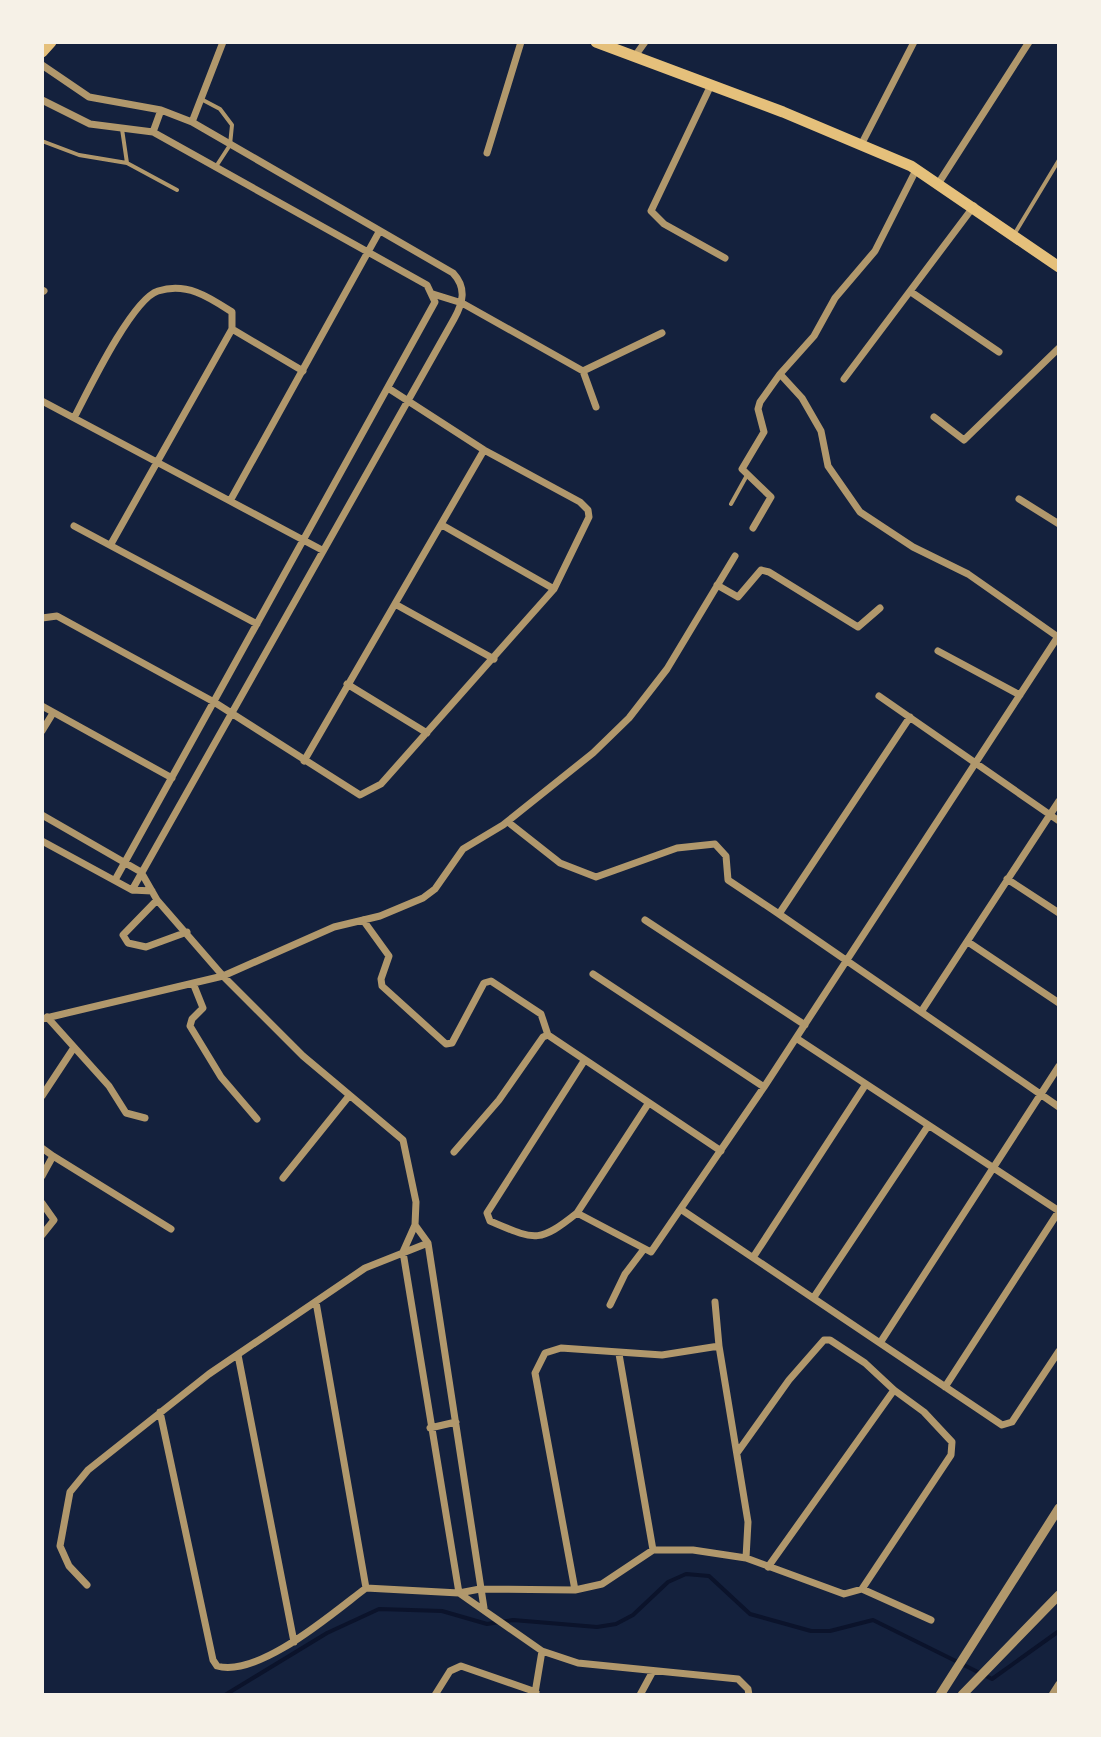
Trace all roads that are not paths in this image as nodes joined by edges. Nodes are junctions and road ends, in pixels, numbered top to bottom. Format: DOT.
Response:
graph roads {
  1 [pos="51,42"];
  2 [pos="223,42"];
  3 [pos="521,42"];
  4 [pos="596,42"];
  5 [pos="645,42"];
  6 [pos="914,42"];
  7 [pos="1029,42"];
  8 [pos="42,52"];
  9 [pos="635,56"];
  10 [pos="42,65"];
  11 [pos="711,85"];
  12 [pos="201,99"];
  13 [pos="42,100"];
  14 [pos="161,110"];
  15 [pos="192,122"];
  16 [pos="122,127"];
  17 [pos="153,132"];
  18 [pos="42,141"];
  19 [pos="230,145"];
  20 [pos="861,145"];
  21 [pos="487,153"];
  22 [pos="1059,160"];
  23 [pos="127,163"];
  24 [pos="217,165"];
  25 [pos="916,170"];
  26 [pos="938,184"];
  27 [pos="177,190"];
  28 [pos="974,206"];
  29 [pos="379,232"];
  30 [pos="1014,235"];
  31 [pos="369,251"];
  32 [pos="725,258"];
  33 [pos="1059,267"];
  34 [pos="911,292"];
  35 [pos="433,294"];
  36 [pos="462,303"];
  37 [pos="232,329"];
  38 [pos="662,333"];
  39 [pos="1059,348"];
  40 [pos="999,352"];
  41 [pos="303,371"];
  42 [pos="583,371"];
  43 [pos="780,374"];
  44 [pos="844,379"];
  45 [pos="388,388"];
  46 [pos="42,401"];
  47 [pos="408,401"];
  48 [pos="596,407"];
  49 [pos="934,417"];
  50 [pos="74,418"];
  51 [pos="484,450"];
  52 [pos="157,462"];
  53 [pos="746,477"];
  54 [pos="1019,499"];
  55 [pos="230,501"];
  56 [pos="731,504"];
  57 [pos="1059,524"];
  58 [pos="442,525"];
  59 [pos="74,526"];
  60 [pos="753,528"];
  61 [pos="303,541"];
  62 [pos="111,544"];
  63 [pos="322,550"];
  64 [pos="735,556"];
  65 [pos="717,585"];
  66 [pos="554,589"];
  67 [pos="395,604"];
  68 [pos="880,608"];
  69 [pos="42,618"];
  70 [pos="257,624"];
  71 [pos="1058,636"];
  72 [pos="938,651"];
  73 [pos="494,659"];
  74 [pos="347,684"];
  75 [pos="1020,695"];
  76 [pos="879,696"];
  77 [pos="214,702"];
  78 [pos="42,706"];
  79 [pos="53,713"];
  80 [pos="231,713"];
  81 [pos="910,717"];
  82 [pos="42,731"];
  83 [pos="427,733"];
  84 [pos="304,761"];
  85 [pos="974,765"];
  86 [pos="172,778"];
  87 [pos="1059,801"];
  88 [pos="42,815"];
  89 [pos="1050,815"];
  90 [pos="1059,821"];
  91 [pos="508,822"];
  92 [pos="42,841"];
  93 [pos="125,861"];
  94 [pos="141,872"];
  95 [pos="1007,879"];
  96 [pos="115,880"];
  97 [pos="132,890"];
  98 [pos="152,891"];
  99 [pos="157,900"];
  100 [pos="1059,913"];
  101 [pos="779,914"];
  102 [pos="363,920"];
  103 [pos="645,920"];
  104 [pos="187,932"];
  105 [pos="968,942"];
  106 [pos="844,960"];
  107 [pos="593,974"];
  108 [pos="223,976"];
  109 [pos="193,983"];
  110 [pos="1059,1003"];
  111 [pos="921,1012"];
  112 [pos="45,1018"];
  113 [pos="805,1025"];
  114 [pos="547,1035"];
  115 [pos="796,1038"];
  116 [pos="73,1049"];
  117 [pos="584,1061"];
  118 [pos="1059,1066"];
  119 [pos="866,1084"];
  120 [pos="764,1087"];
  121 [pos="1042,1095"];
  122 [pos="42,1096"];
  123 [pos="349,1096"];
  124 [pos="648,1104"];
  125 [pos="1059,1107"];
  126 [pos="145,1118"];
  127 [pos="257,1119"];
  128 [pos="928,1126"];
  129 [pos="42,1148"];
  130 [pos="721,1151"];
  131 [pos="454,1152"];
  132 [pos="53,1156"];
  133 [pos="992,1169"];
  134 [pos="42,1176"];
  135 [pos="283,1178"];
  136 [pos="42,1203"];
  137 [pos="682,1210"];
  138 [pos="1059,1211"];
  139 [pos="577,1213"];
  140 [pos="415,1225"];
  141 [pos="171,1229"];
  142 [pos="42,1235"];
  143 [pos="428,1243"];
  144 [pos="644,1249"];
  145 [pos="403,1252"];
  146 [pos="754,1256"];
  147 [pos="814,1297"];
  148 [pos="316,1302"];
  149 [pos="715,1302"];
  150 [pos="610,1305"];
  151 [pos="880,1343"];
  152 [pos="719,1346"];
  153 [pos="1059,1351"];
  154 [pos="619,1354"];
  155 [pos="238,1355"];
  156 [pos="945,1387"];
  157 [pos="894,1390"];
  158 [pos="160,1412"];
  159 [pos="456,1422"];
  160 [pos="430,1428"];
  161 [pos="737,1453"];
  162 [pos="1059,1508"];
  163 [pos="653,1550"];
  164 [pos="746,1558"];
  165 [pos="768,1567"];
  166 [pos="87,1585"];
  167 [pos="366,1588"];
  168 [pos="480,1589"];
  169 [pos="862,1589"];
  170 [pos="575,1590"];
  171 [pos="459,1593"];
  172 [pos="1059,1595"];
  173 [pos="484,1608"];
  174 [pos="931,1620"];
  175 [pos="294,1642"];
  176 [pos="542,1651"];
  177 [pos="653,1671"];
  178 [pos="1059,1684"];
  179 [pos="965,1691"];
  180 [pos="535,1693"];
  181 [pos="435,1695"];
  182 [pos="640,1695"];
  183 [pos="749,1695"];
  184 [pos="940,1695"];
  185 [pos="1052,1695"];
  1 -- 8 [label="main road"];
  2 -- 12 [label="street"];
  3 -- 21 [label="street"];
  4 -- 9 [label="main road"];
  5 -- 9 [label="street"];
  6 -- 20 [label="street"];
  7 -- 26 [label="street"];
  9 -- 11 [label="main road"];
  10 -- 14 [label="street"];
  11 -- 20 [label="main road"];
  11 -- 32 [label="street"];
  12 -- 15 [label="street"];
  12 -- 19 [label="lane"];
  13 -- 16 [label="street"];
  14 -- 15 [label="street"];
  14 -- 17 [label="street"];
  15 -- 19 [label="street"];
  16 -- 17 [label="street"];
  16 -- 23 [label="lane"];
  17 -- 24 [label="street"];
  18 -- 23 [label="lane"];
  19 -- 24 [label="lane"];
  19 -- 29 [label="street"];
  20 -- 25 [label="main road"];
  22 -- 30 [label="lane"];
  23 -- 27 [label="lane"];
  24 -- 31 [label="street"];
  25 -- 26 [label="main road"];
  25 -- 43 [label="street"];
  26 -- 28 [label="main road"];
  28 -- 30 [label="main road"];
  28 -- 34 [label="street"];
  29 -- 31 [label="street"];
  29 -- 36 [label="street"];
  30 -- 33 [label="main road"];
  31 -- 35 [label="street"];
  31 -- 41 [label="street"];
  34 -- 40 [label="street"];
  34 -- 44 [label="street"];
  35 -- 36 [label="street"];
  35 -- 45 [label="street"];
  36 -- 42 [label="street"];
  36 -- 47 [label="street"];
  37 -- 41 [label="street"];
  37 -- 50 [label="street"];
  37 -- 52 [label="street"];
  38 -- 42 [label="street"];
  39 -- 49 [label="street"];
  41 -- 55 [label="street"];
  42 -- 48 [label="street"];
  43 -- 53 [label="street"];
  43 -- 71 [label="street"];
  45 -- 47 [label="street"];
  45 -- 61 [label="street"];
  46 -- 50 [label="street"];
  47 -- 51 [label="street"];
  47 -- 63 [label="street"];
  50 -- 52 [label="street"];
  51 -- 58 [label="street"];
  51 -- 66 [label="street"];
  52 -- 55 [label="street"];
  52 -- 62 [label="street"];
  53 -- 56 [label="lane"];
  53 -- 60 [label="street"];
  54 -- 57 [label="street"];
  55 -- 61 [label="street"];
  58 -- 66 [label="street"];
  58 -- 67 [label="street"];
  59 -- 62 [label="street"];
  61 -- 63 [label="street"];
  61 -- 70 [label="street"];
  62 -- 70 [label="street"];
  63 -- 80 [label="street"];
  64 -- 65 [label="street"];
  65 -- 68 [label="street"];
  65 -- 91 [label="street"];
  66 -- 73 [label="street"];
  67 -- 73 [label="street"];
  67 -- 74 [label="street"];
  69 -- 77 [label="street"];
  70 -- 77 [label="street"];
  71 -- 75 [label="street"];
  72 -- 75 [label="street"];
  73 -- 83 [label="street"];
  74 -- 83 [label="street"];
  74 -- 84 [label="street"];
  75 -- 85 [label="street"];
  76 -- 81 [label="street"];
  77 -- 80 [label="street"];
  77 -- 86 [label="street"];
  78 -- 79 [label="street"];
  79 -- 82 [label="street"];
  79 -- 86 [label="street"];
  80 -- 84 [label="street"];
  80 -- 94 [label="street"];
  81 -- 85 [label="street"];
  81 -- 101 [label="street"];
  83 -- 84 [label="street"];
  85 -- 89 [label="street"];
  85 -- 106 [label="street"];
  86 -- 93 [label="street"];
  87 -- 89 [label="street"];
  88 -- 93 [label="street"];
  89 -- 90 [label="street"];
  89 -- 95 [label="street"];
  91 -- 101 [label="street"];
  91 -- 102 [label="street"];
  92 -- 96 [label="street"];
  93 -- 94 [label="street"];
  93 -- 96 [label="street"];
  94 -- 97 [label="street"];
  94 -- 98 [label="street"];
  95 -- 100 [label="street"];
  95 -- 105 [label="street"];
  96 -- 97 [label="street"];
  97 -- 98 [label="street"];
  98 -- 99 [label="street"];
  99 -- 104 [label="street"];
  99 -- 104 [label="street"];
  101 -- 106 [label="street"];
  102 -- 108 [label="street"];
  102 -- 114 [label="street"];
  103 -- 113 [label="street"];
  104 -- 108 [label="street"];
  105 -- 110 [label="street"];
  105 -- 111 [label="street"];
  106 -- 111 [label="street"];
  106 -- 113 [label="street"];
  107 -- 120 [label="street"];
  108 -- 109 [label="street"];
  108 -- 123 [label="street"];
  109 -- 112 [label="street"];
  109 -- 127 [label="street"];
  111 -- 121 [label="street"];
  112 -- 116 [label="street"];
  113 -- 115 [label="street"];
  114 -- 117 [label="street"];
  114 -- 131 [label="street"];
  115 -- 119 [label="street"];
  115 -- 120 [label="street"];
  116 -- 122 [label="street"];
  116 -- 126 [label="street"];
  117 -- 124 [label="street"];
  117 -- 139 [label="street"];
  118 -- 121 [label="street"];
  119 -- 128 [label="street"];
  119 -- 146 [label="street"];
  120 -- 130 [label="street"];
  121 -- 125 [label="street"];
  121 -- 133 [label="street"];
  123 -- 135 [label="street"];
  123 -- 140 [label="street"];
  124 -- 130 [label="street"];
  124 -- 139 [label="street"];
  128 -- 133 [label="street"];
  128 -- 147 [label="street"];
  129 -- 132 [label="street"];
  130 -- 137 [label="street"];
  132 -- 134 [label="street"];
  132 -- 141 [label="street"];
  133 -- 138 [label="street"];
  133 -- 151 [label="street"];
  136 -- 142 [label="street"];
  137 -- 144 [label="street"];
  137 -- 146 [label="street"];
  138 -- 156 [label="street"];
  139 -- 144 [label="street"];
  140 -- 143 [label="street"];
  140 -- 145 [label="street"];
  143 -- 145 [label="street"];
  143 -- 159 [label="street"];
  144 -- 150 [label="street"];
  145 -- 148 [label="street"];
  145 -- 160 [label="street"];
  146 -- 147 [label="street"];
  147 -- 151 [label="street"];
  148 -- 155 [label="street"];
  148 -- 167 [label="street"];
  149 -- 152 [label="street"];
  151 -- 156 [label="street"];
  152 -- 154 [label="street"];
  152 -- 161 [label="street"];
  153 -- 156 [label="street"];
  154 -- 163 [label="street"];
  154 -- 170 [label="street"];
  155 -- 158 [label="street"];
  155 -- 175 [label="street"];
  157 -- 161 [label="street"];
  157 -- 165 [label="street"];
  157 -- 169 [label="street"];
  158 -- 166 [label="street"];
  158 -- 175 [label="street"];
  159 -- 160 [label="street"];
  159 -- 168 [label="street"];
  160 -- 171 [label="street"];
  161 -- 164 [label="street"];
  162 -- 184 [label="street"];
  163 -- 164 [label="street"];
  163 -- 170 [label="street"];
  164 -- 165 [label="street"];
  165 -- 169 [label="street"];
  167 -- 171 [label="street"];
  167 -- 175 [label="street"];
  168 -- 170 [label="street"];
  168 -- 171 [label="street"];
  168 -- 173 [label="street"];
  169 -- 174 [label="street"];
  171 -- 173 [label="street"];
  172 -- 179 [label="street"];
  173 -- 176 [label="street"];
  176 -- 177 [label="street"];
  176 -- 180 [label="street"];
  177 -- 182 [label="street"];
  177 -- 183 [label="street"];
  178 -- 185 [label="street"];
  180 -- 181 [label="street"];
}
